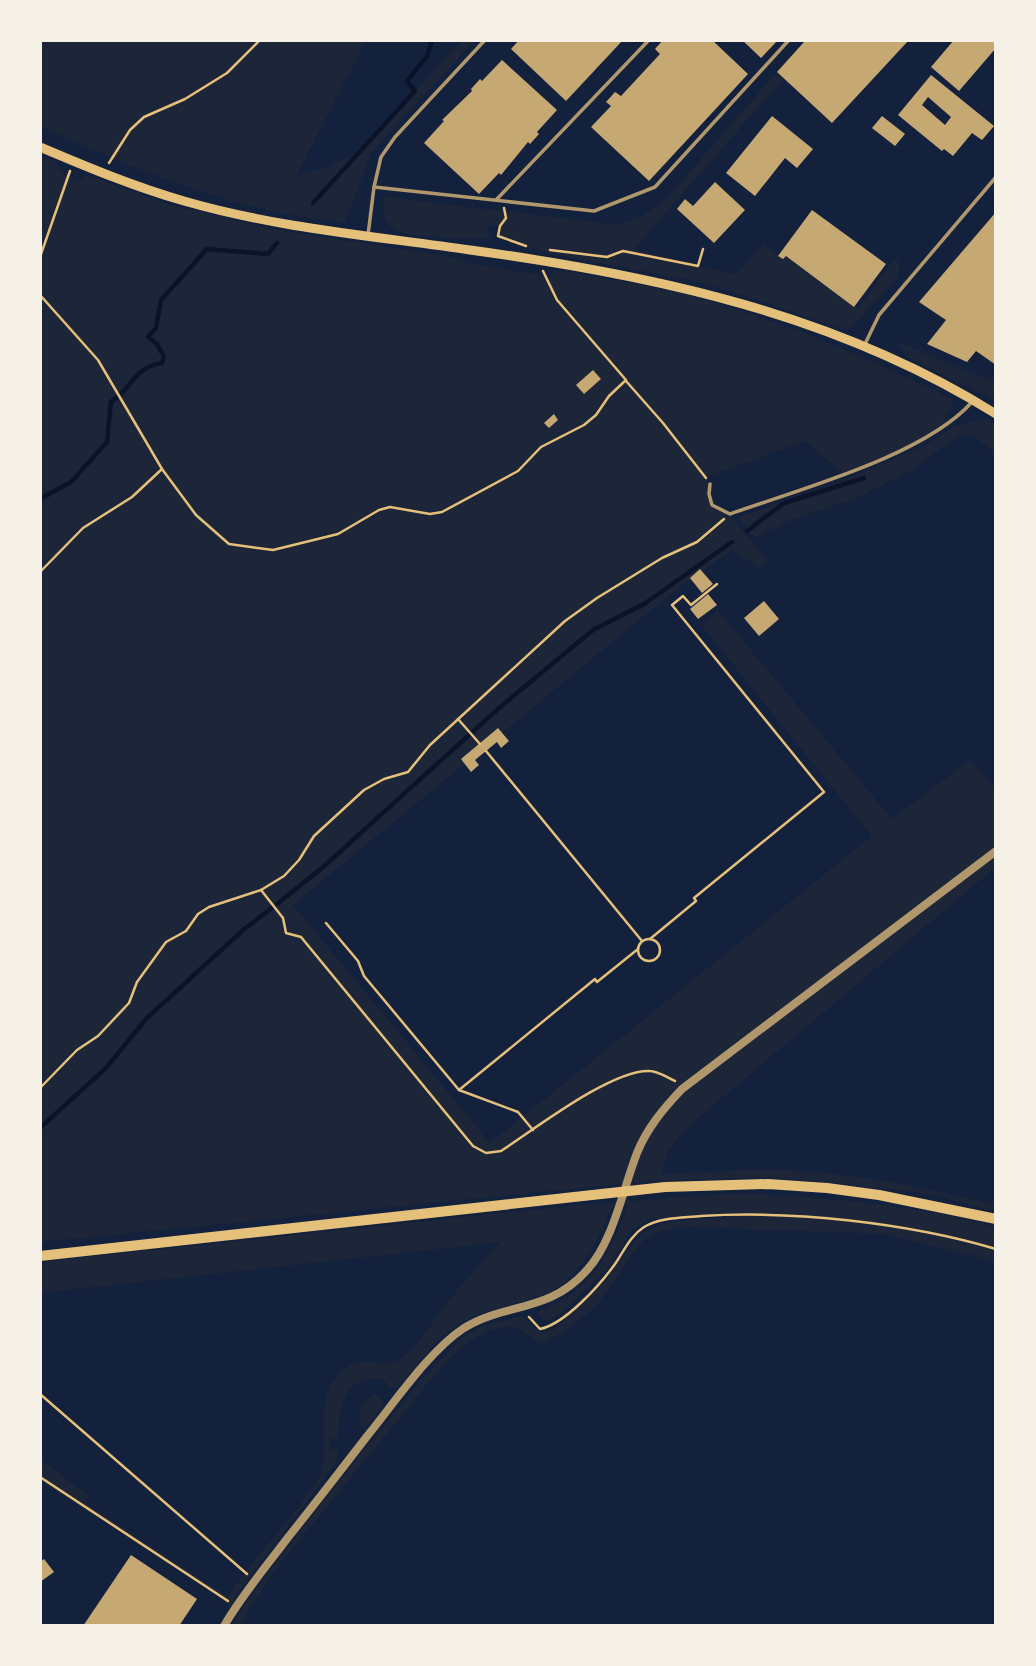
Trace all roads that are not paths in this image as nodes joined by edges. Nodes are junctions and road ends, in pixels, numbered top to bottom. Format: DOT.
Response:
graph roads {
  1 [pos="485,40"];
  2 [pos="649,40"];
  3 [pos="789,40"];
  4 [pos="40,147"];
  5 [pos="996,177"];
  6 [pos="374,187"];
  7 [pos="496,200"];
  8 [pos="368,237"];
  9 [pos="864,347"];
  10 [pos="973,400"];
  11 [pos="996,414"];
  12 [pos="710,484"];
  13 [pos="996,851"];
  14 [pos="996,1219"];
  15 [pos="40,1256"];
  16 [pos="224,1626"];
  1 -- 6 [label="lane"];
  2 -- 7 [label="lane"];
  3 -- 7 [label="lane"];
  4 -- 8 [label="main road"];
  5 -- 9 [label="lane"];
  6 -- 7 [label="lane"];
  6 -- 8 [label="lane"];
  8 -- 9 [label="main road"];
  9 -- 10 [label="main road"];
  10 -- 11 [label="main road"];
  10 -- 12 [label="lane"];
  13 -- 16 [label="street"];
  14 -- 15 [label="main road"];
}
